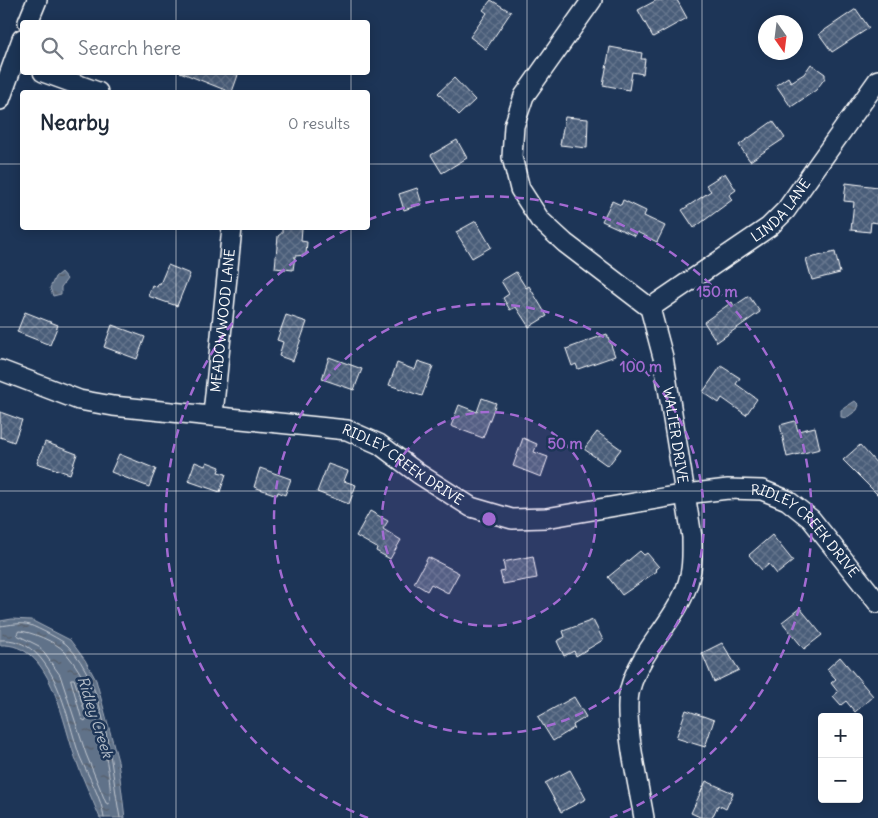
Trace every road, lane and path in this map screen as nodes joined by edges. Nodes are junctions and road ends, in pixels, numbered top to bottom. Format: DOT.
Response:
graph roads {
  1 [pos="37,0"];
  2 [pos="592,0"];
  3 [pos="29,20"];
  4 [pos="20,43"];
  5 [pos="12,61"];
  6 [pos="51,75"];
  7 [pos="878,80"];
  8 [pos="92,90"];
  9 [pos="0,100"];
  10 [pos="232,230"];
  11 [pos="650,308"];
  12 [pos="0,370"];
  13 [pos="213,414"];
  14 [pos="686,494"];
  15 [pos="878,603"];
  16 [pos="644,818"];
  1 -- 3 [label="street"];
  2 -- 11 [label="street"];
  4 -- 5 [label="street"];
  5 -- 9 [label="street"];
  6 -- 8 [label="street"];
  7 -- 11 [label="street, LINDA LANE"];
  10 -- 13 [label="street, MEADOWWOOD LANE"];
  11 -- 14 [label="street, WALTER DRIVE"];
  12 -- 13 [label="street, RIDLEY CREEK DRIVE"];
  13 -- 14 [label="street, RIDLEY CREEK DRIVE"];
  14 -- 15 [label="street, RIDLEY CREEK DRIVE"];
  14 -- 16 [label="street, WALTER DRIVE"];
}
